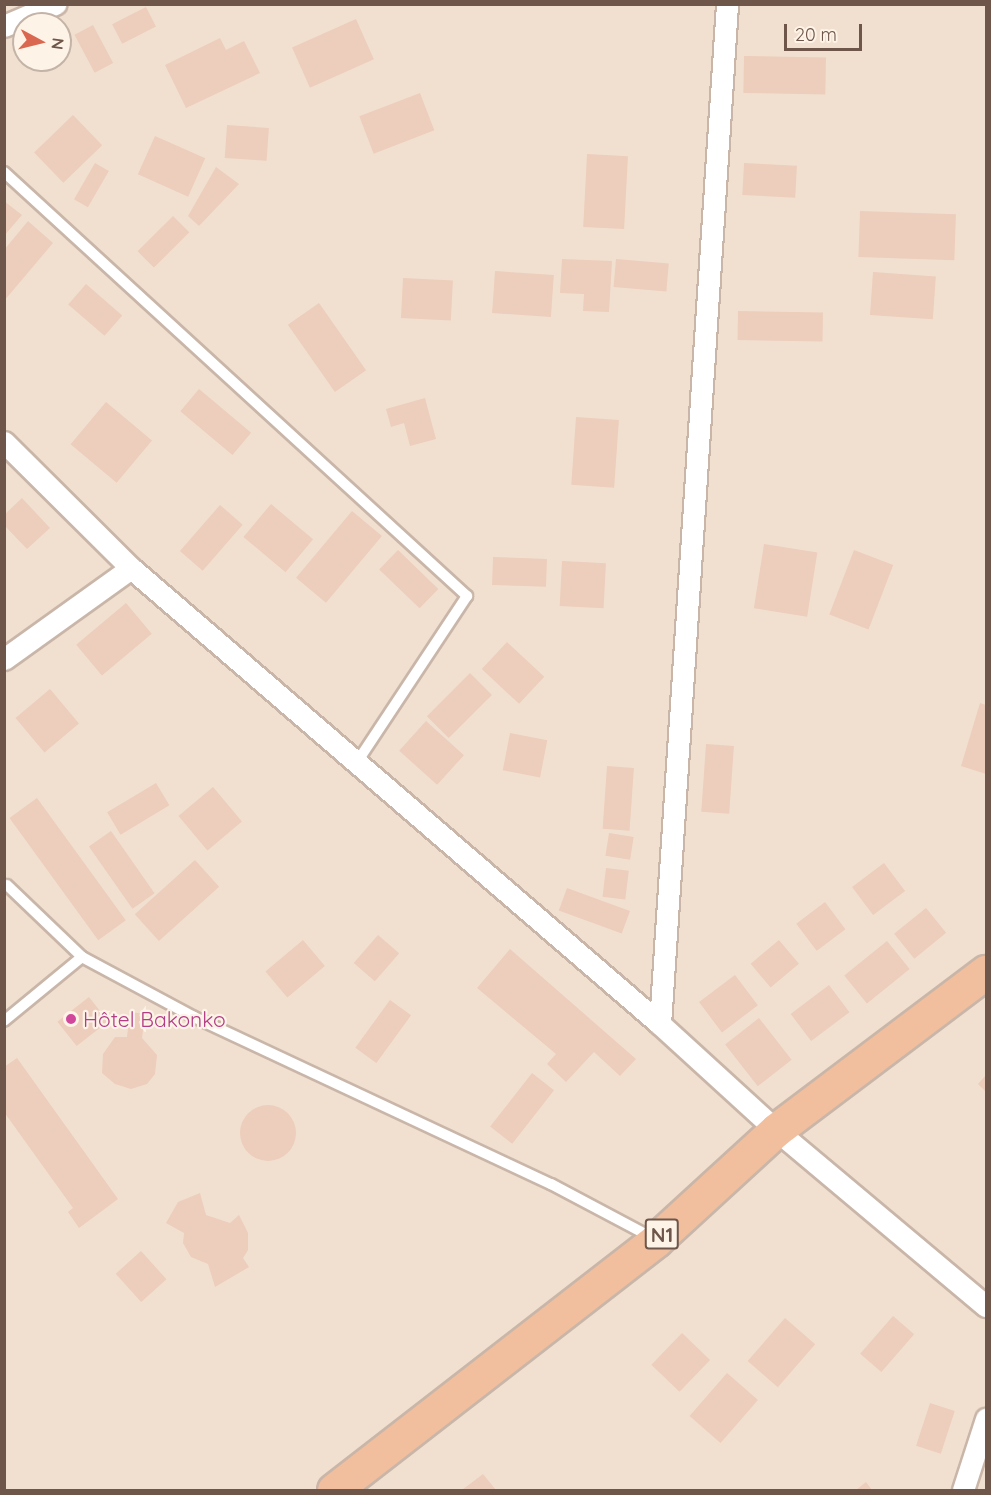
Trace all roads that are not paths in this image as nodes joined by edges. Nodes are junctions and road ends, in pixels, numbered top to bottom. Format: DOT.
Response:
graph roads {
  1 [pos="55,4"];
  2 [pos="727,4"];
  3 [pos="4,26"];
  4 [pos="4,172"];
  5 [pos="4,442"];
  6 [pos="131,568"];
  7 [pos="4,659"];
  8 [pos="356,764"];
  9 [pos="7,885"];
  10 [pos="82,957"];
  11 [pos="987,972"];
  12 [pos="4,1021"];
  13 [pos="660,1024"];
  14 [pos="776,1130"];
  15 [pos="656,1240"];
  16 [pos="987,1306"];
  17 [pos="987,1419"];
  18 [pos="334,1491"];
  19 [pos="963,1491"];
  1 -- 3 [label="street"];
  2 -- 13 [label="street"];
  4 -- 8 [label="lane"];
  5 -- 6 [label="street"];
  6 -- 7 [label="street"];
  6 -- 8 [label="street"];
  8 -- 13 [label="street"];
  9 -- 10 [label="lane"];
  10 -- 12 [label="lane"];
  10 -- 15 [label="lane"];
  11 -- 14 [label="highway, N1"];
  13 -- 14 [label="street"];
  14 -- 15 [label="highway, N1"];
  14 -- 16 [label="street"];
  15 -- 18 [label="highway, N1"];
  17 -- 19 [label="street"];
}
